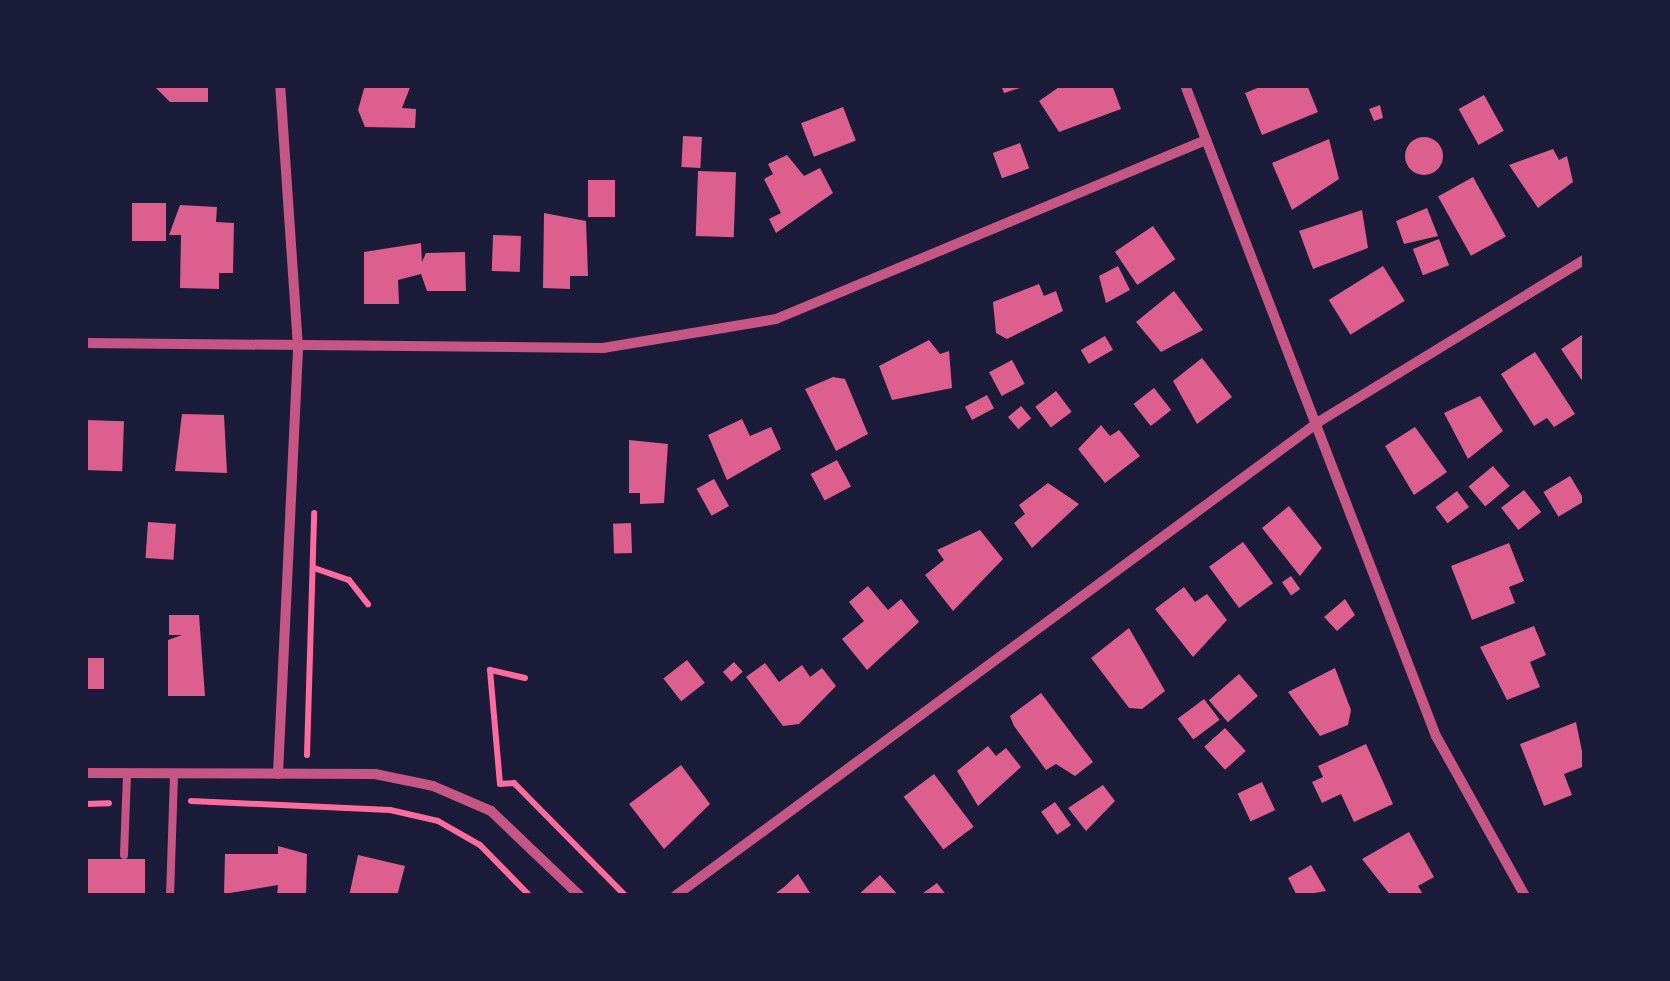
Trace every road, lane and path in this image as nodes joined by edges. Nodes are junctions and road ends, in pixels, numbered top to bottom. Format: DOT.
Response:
graph roads {
  1 [pos="280,85"];
  2 [pos="1185,85"];
  3 [pos="1206,140"];
  4 [pos="1585,259"];
  5 [pos="85,344"];
  6 [pos="298,347"];
  7 [pos="1320,421"];
  8 [pos="314,492"];
  9 [pos="314,568"];
  10 [pos="368,604"];
  11 [pos="525,678"];
  12 [pos="302,773"];
  13 [pos="85,774"];
  14 [pos="127,774"];
  15 [pos="174,774"];
  16 [pos="278,774"];
  17 [pos="174,800"];
  18 [pos="126,803"];
  19 [pos="85,804"];
  20 [pos="124,855"];
  21 [pos="170,896"];
  22 [pos="530,896"];
  23 [pos="580,896"];
  24 [pos="626,896"];
  25 [pos="675,896"];
  26 [pos="1525,896"];
  1 -- 6 [label="street"];
  2 -- 3 [label="street"];
  3 -- 6 [label="street"];
  3 -- 7 [label="street"];
  4 -- 7 [label="street"];
  5 -- 6 [label="street"];
  6 -- 16 [label="street"];
  7 -- 25 [label="street"];
  7 -- 26 [label="street"];
  8 -- 9 [label="path"];
  9 -- 10 [label="path"];
  9 -- 12 [label="path"];
  11 -- 24 [label="path"];
  12 -- 16 [label="street"];
  12 -- 23 [label="street"];
  13 -- 14 [label="street"];
  14 -- 15 [label="street"];
  14 -- 18 [label="lane"];
  15 -- 16 [label="street"];
  15 -- 17 [label="lane"];
  17 -- 21 [label="lane"];
  17 -- 22 [label="path"];
  18 -- 19 [label="path"];
  18 -- 20 [label="lane"];
}
